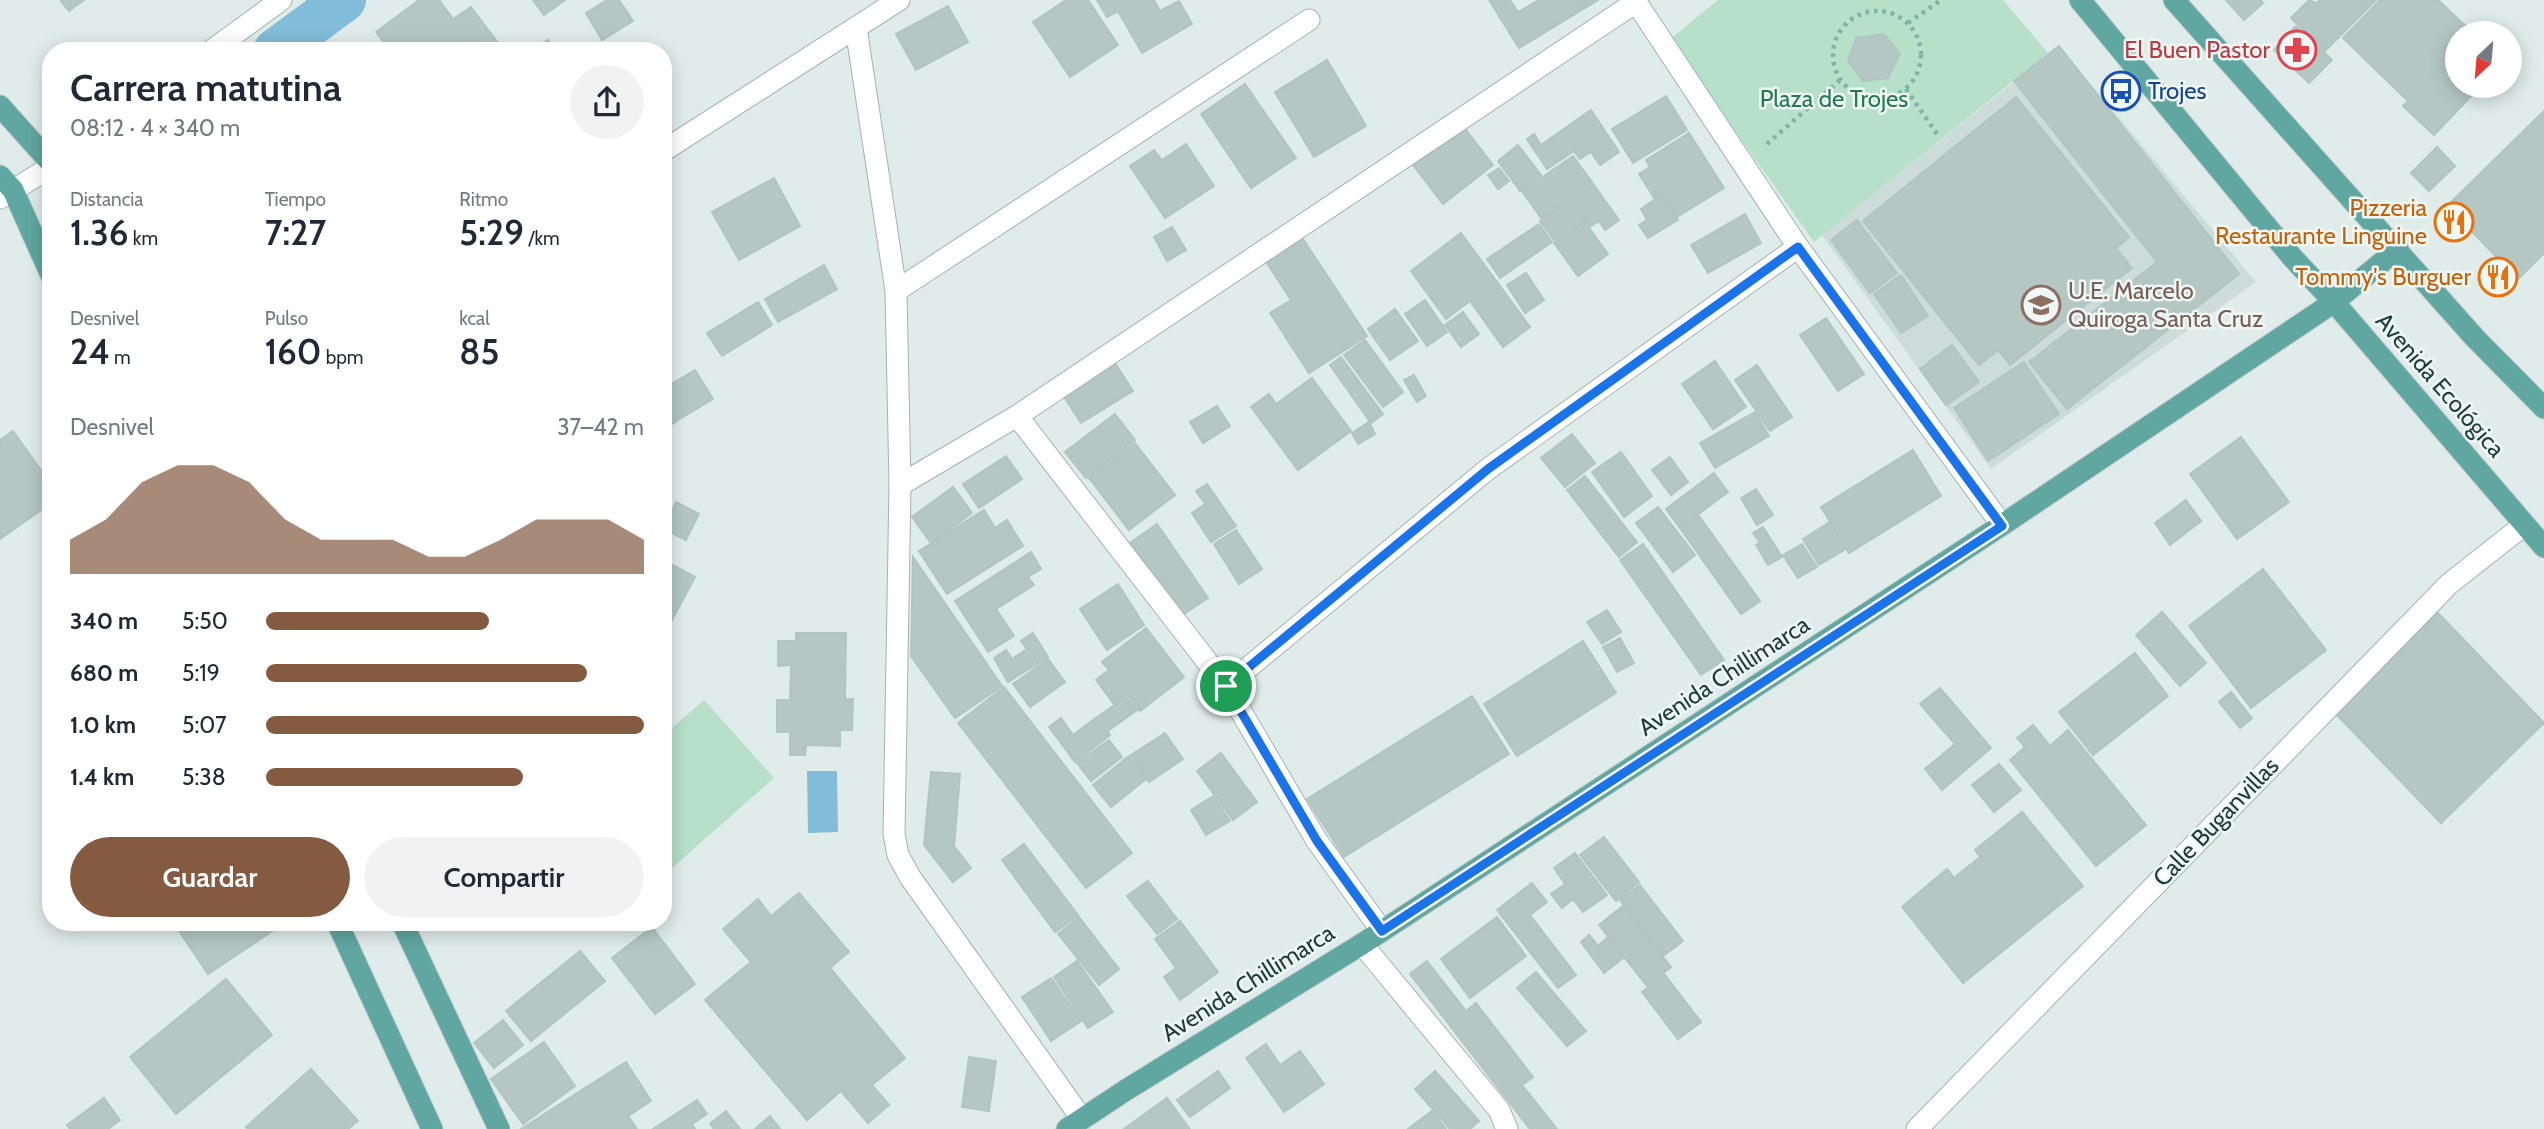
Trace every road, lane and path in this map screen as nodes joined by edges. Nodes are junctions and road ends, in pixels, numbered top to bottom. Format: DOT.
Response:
graph roads {
  1 [pos="281,0"];
  2 [pos="899,0"];
  3 [pos="1941,0"];
  4 [pos="2080,0"];
  5 [pos="2174,0"];
  6 [pos="1308,20"];
  7 [pos="1908,23"];
  8 [pos="856,28"];
  9 [pos="223,42"];
  10 [pos="1840,80"];
  11 [pos="1906,89"];
  12 [pos="0,106"];
  13 [pos="1937,134"];
  14 [pos="672,145"];
  15 [pos="1764,147"];
  16 [pos="42,155"];
  17 [pos="42,169"];
  18 [pos="4,188"];
  19 [pos="1798,247"];
  20 [pos="2398,249"];
  21 [pos="42,258"];
  22 [pos="895,291"];
  23 [pos="2334,302"];
  24 [pos="2544,408"];
  25 [pos="1017,416"];
  26 [pos="900,485"];
  27 [pos="2524,525"];
  28 [pos="2002,526"];
  29 [pos="2544,547"];
  30 [pos="1226,686"];
  31 [pos="341,931"];
  32 [pos="406,931"];
  33 [pos="1382,931"];
  34 [pos="1362,944"];
  35 [pos="1075,1124"];
  36 [pos="432,1129"];
  37 [pos="499,1129"];
  38 [pos="1507,1129"];
  39 [pos="1917,1129"];
  1 -- 9 [label="street"];
  2 -- 8 [label="street"];
  3 -- 7 [label="path"];
  4 -- 23 [label="main road, Avenida Ecológica"];
  5 -- 20 [label="main road"];
  6 -- 22 [label="street"];
  7 -- 10 [label="path"];
  7 -- 11 [label="path"];
  8 -- 14 [label="street"];
  8 -- 22 [label="street"];
  10 -- 11 [label="path"];
  10 -- 15 [label="path"];
  11 -- 13 [label="path"];
  12 -- 16 [label="main road"];
  17 -- 18 [label="street"];
  18 -- 21 [label="main road"];
  19 -- 25 [label="street"];
  19 -- 28 [label="street"];
  19 -- 30 [label="street"];
  20 -- 23 [label="main road, Avenida Chillimarca"];
  20 -- 24 [label="main road"];
  22 -- 26 [label="street"];
  23 -- 27 [label="main road, Avenida Ecológica"];
  23 -- 28 [label="main road, Avenida Chillimarca"];
  25 -- 26 [label="street"];
  25 -- 30 [label="street"];
  26 -- 35 [label="street"];
  27 -- 29 [label="main road, Avenida Ecológica"];
  27 -- 39 [label="street, Calle Buganvillas"];
  28 -- 33 [label="main road, Avenida Chillimarca"];
  30 -- 33 [label="street"];
  31 -- 36 [label="main road"];
  32 -- 37 [label="main road"];
  33 -- 34 [label="main road, Avenida Chillimarca"];
  34 -- 35 [label="main road, Avenida Chillimarca"];
  34 -- 38 [label="street"];
}
